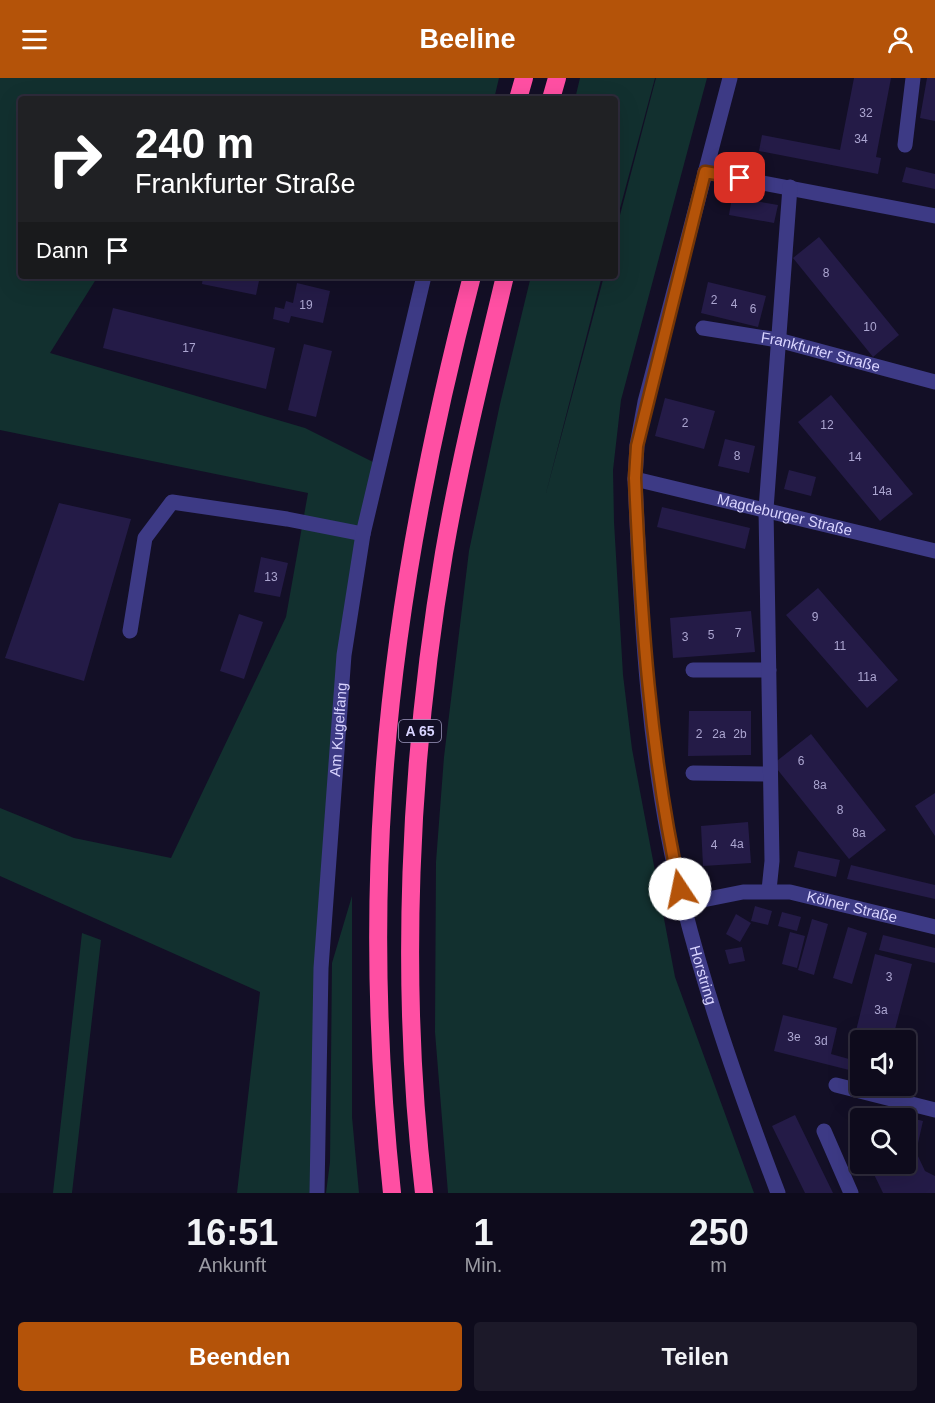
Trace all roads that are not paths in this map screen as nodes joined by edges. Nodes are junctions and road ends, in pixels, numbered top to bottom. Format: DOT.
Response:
graph roads {
  1 [pos="524,78"];
  2 [pos="557,78"];
  3 [pos="730,78"];
  4 [pos="913,78"];
  5 [pos="519,96"];
  6 [pos="552,96"];
  7 [pos="905,145"];
  8 [pos="705,172"];
  9 [pos="790,187"];
  10 [pos="935,216"];
  11 [pos="423,279"];
  12 [pos="471,279"];
  13 [pos="505,279"];
  14 [pos="703,328"];
  15 [pos="778,340"];
  16 [pos="935,382"];
  17 [pos="635,478"];
  18 [pos="766,509"];
  19 [pos="363,534"];
  20 [pos="935,551"];
  21 [pos="130,631"];
  22 [pos="693,670"];
  23 [pos="769,670"];
  24 [pos="693,773"];
  25 [pos="769,774"];
  26 [pos="769,890"];
  27 [pos="683,904"];
  28 [pos="935,927"];
  29 [pos="836,1085"];
  30 [pos="935,1110"];
  31 [pos="824,1131"];
  32 [pos="317,1193"];
  33 [pos="392,1193"];
  34 [pos="424,1193"];
  35 [pos="778,1193"];
  36 [pos="851,1193"];
  1 -- 5 [label="highway"];
  2 -- 6 [label="highway"];
  3 -- 8 [label="street, Horstring"];
  4 -- 7 [label="street"];
  8 -- 9 [label="street"];
  8 -- 17 [label="street, Horstring"];
  9 -- 10 [label="street"];
  9 -- 15 [label="street"];
  11 -- 19 [label="street, Am Kugelfang"];
  12 -- 33 [label="highway, A 65"];
  13 -- 34 [label="highway, A 65"];
  14 -- 15 [label="street, Frankfurter Straße"];
  15 -- 16 [label="street, Frankfurter Straße"];
  15 -- 18 [label="street"];
  17 -- 18 [label="street, Magdeburger Straße"];
  17 -- 27 [label="street, Horstring"];
  18 -- 20 [label="street, Magdeburger Straße"];
  18 -- 23 [label="street"];
  19 -- 21 [label="street"];
  19 -- 32 [label="street, Am Kugelfang"];
  22 -- 23 [label="street"];
  23 -- 25 [label="street"];
  24 -- 25 [label="street"];
  25 -- 26 [label="street"];
  26 -- 27 [label="street, Kölner Straße"];
  26 -- 28 [label="street, Kölner Straße"];
  27 -- 35 [label="street, Horstring"];
  29 -- 30 [label="street"];
  31 -- 36 [label="street"];
}
